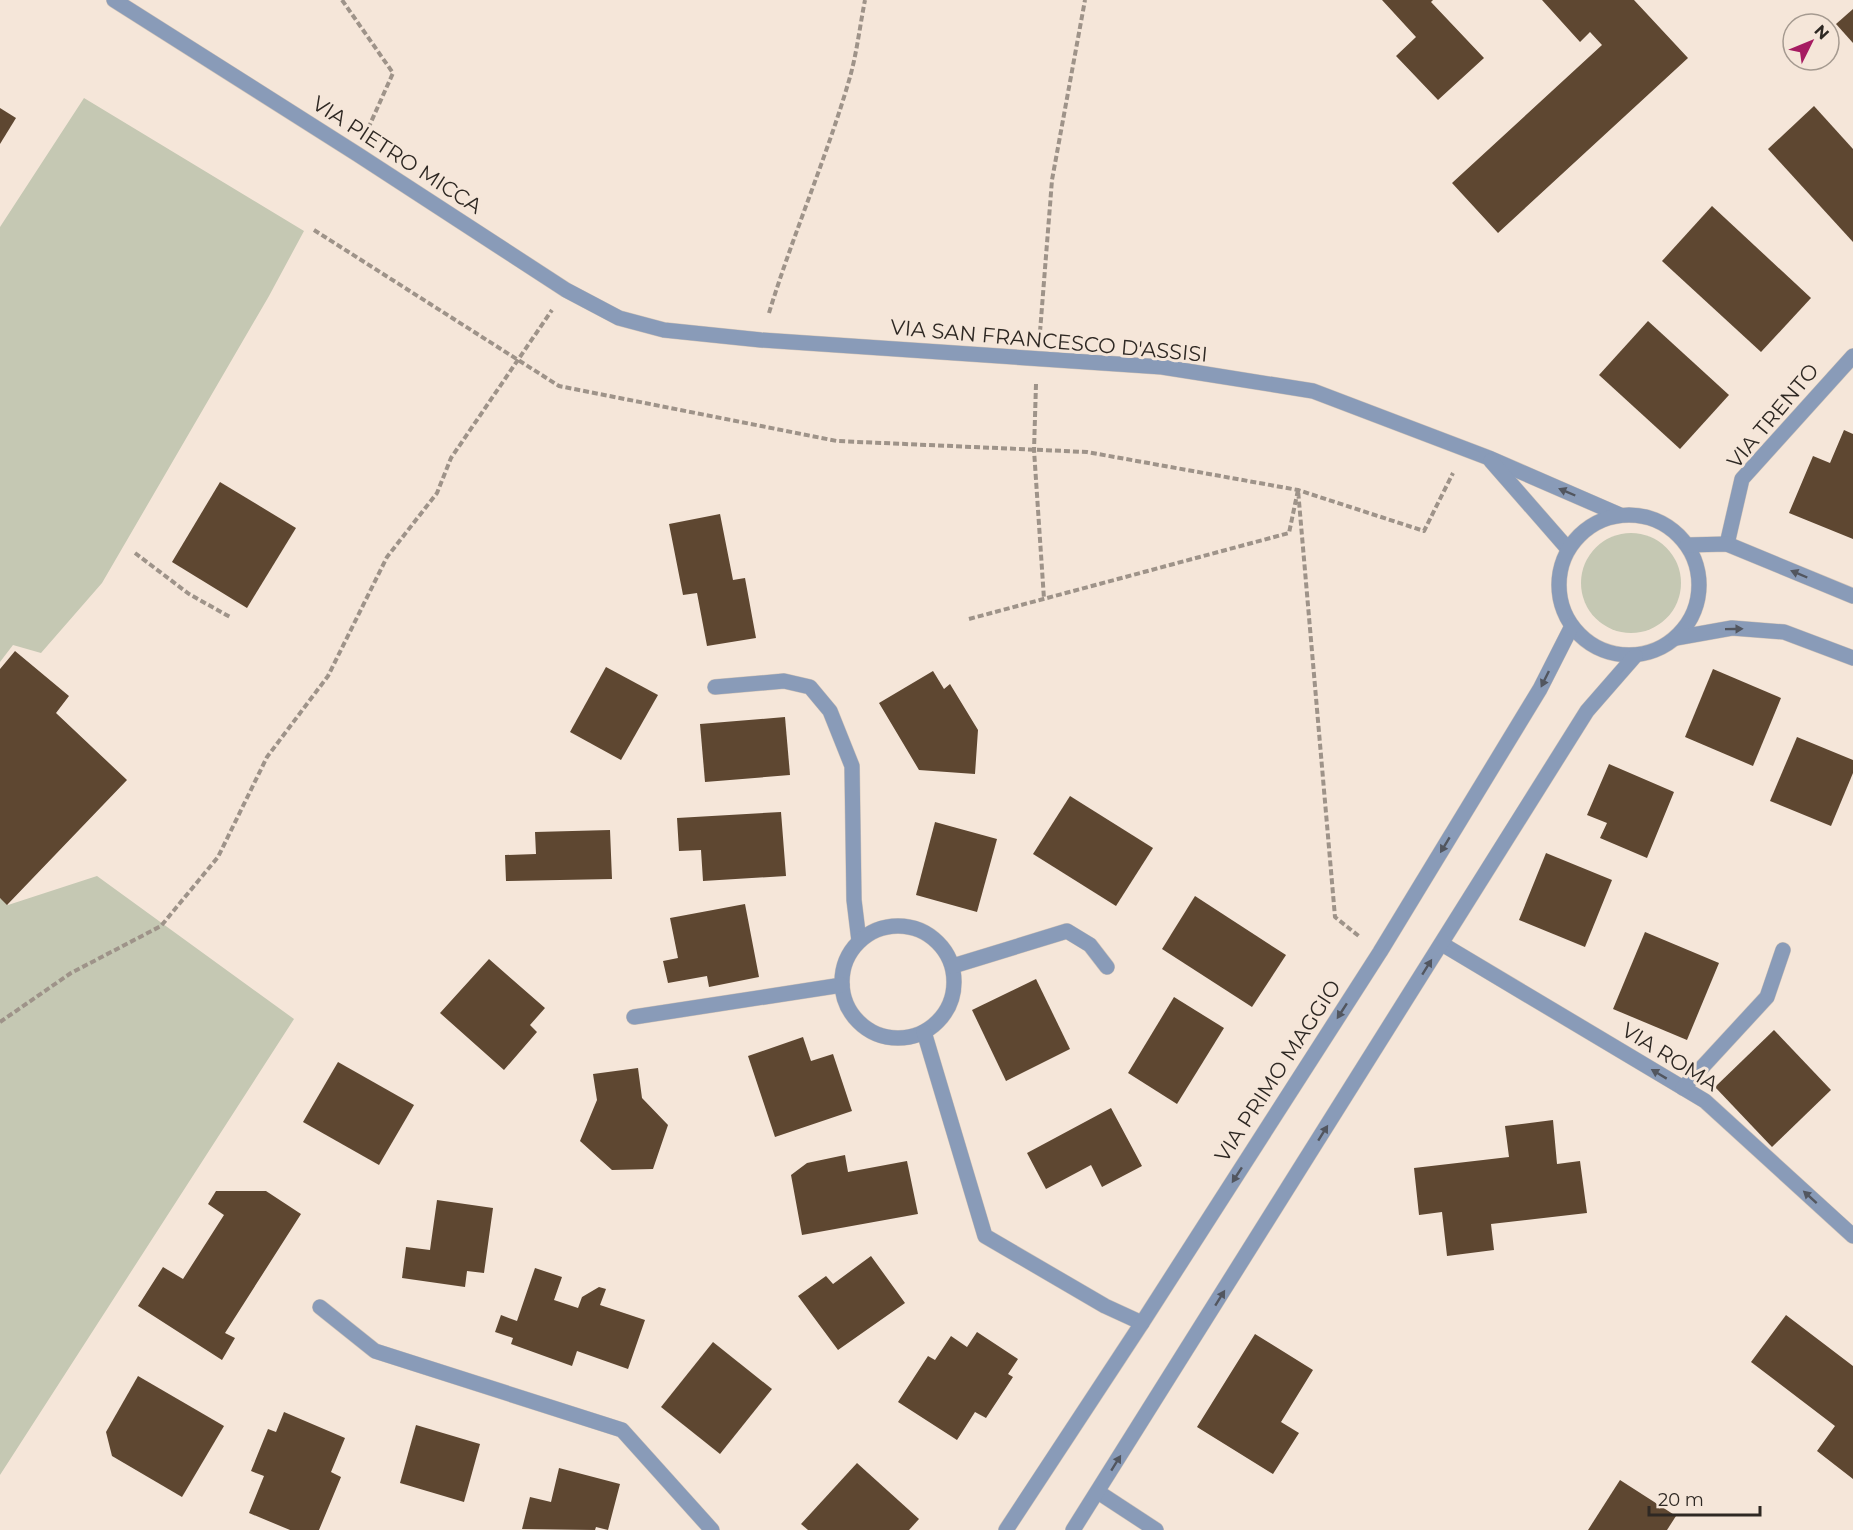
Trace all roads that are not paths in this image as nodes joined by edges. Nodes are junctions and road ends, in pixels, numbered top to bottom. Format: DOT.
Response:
graph roads {
  1 [pos="114,0"];
  2 [pos="664,330"];
  3 [pos="1853,356"];
  4 [pos="1489,458"];
  5 [pos="1620,515"];
  6 [pos="1727,544"];
  7 [pos="1687,545"];
  8 [pos="1568,549"];
  9 [pos="1853,597"];
  10 [pos="1572,626"];
  11 [pos="1676,638"];
  12 [pos="1635,656"];
  13 [pos="1853,658"];
  14 [pos="715,687"];
  15 [pos="859,940"];
  16 [pos="1442,944"];
  17 [pos="1783,951"];
  18 [pos="953,966"];
  19 [pos="1107,967"];
  20 [pos="842,985"];
  21 [pos="634,1017"];
  22 [pos="924,1032"];
  23 [pos="1683,1088"];
  24 [pos="1853,1236"];
  25 [pos="320,1307"];
  26 [pos="1142,1323"];
  27 [pos="1098,1492"];
  28 [pos="712,1530"];
  29 [pos="1006,1530"];
  30 [pos="1073,1530"];
  31 [pos="1156,1530"];
  1 -- 2 [label="street, VIA PIETRO MICCA"];
  2 -- 4 [label="street, VIA SAN FRANCESCO D'ASSISI"];
  3 -- 6 [label="street, VIA TRENTO"];
  5 -- 4 [label="street, VIA SAN FRANCESCO D'ASSISI, one-way"];
  4 -- 8 [label="street"];
  5 -- 7 [label="street"];
  5 -- 8 [label="street"];
  6 -- 7 [label="street"];
  9 -- 6 [label="street, one-way"];
  7 -- 11 [label="street"];
  8 -- 10 [label="street"];
  10 -- 12 [label="street"];
  10 -- 26 [label="street, VIA PRIMO MAGGIO, one-way"];
  11 -- 12 [label="street"];
  11 -- 13 [label="street, one-way"];
  12 -- 16 [label="street"];
  14 -- 15 [label="street"];
  15 -- 18 [label="street"];
  15 -- 20 [label="street"];
  23 -- 16 [label="street, VIA ROMA, one-way"];
  27 -- 16 [label="street, one-way"];
  17 -- 23 [label="street"];
  18 -- 19 [label="street"];
  18 -- 22 [label="street"];
  20 -- 21 [label="street"];
  20 -- 22 [label="street"];
  22 -- 26 [label="street"];
  24 -- 23 [label="street, VIA ROMA, one-way"];
  25 -- 28 [label="street"];
  26 -- 29 [label="street, VIA PRIMO MAGGIO"];
  27 -- 30 [label="street"];
  27 -- 31 [label="street"];
}
